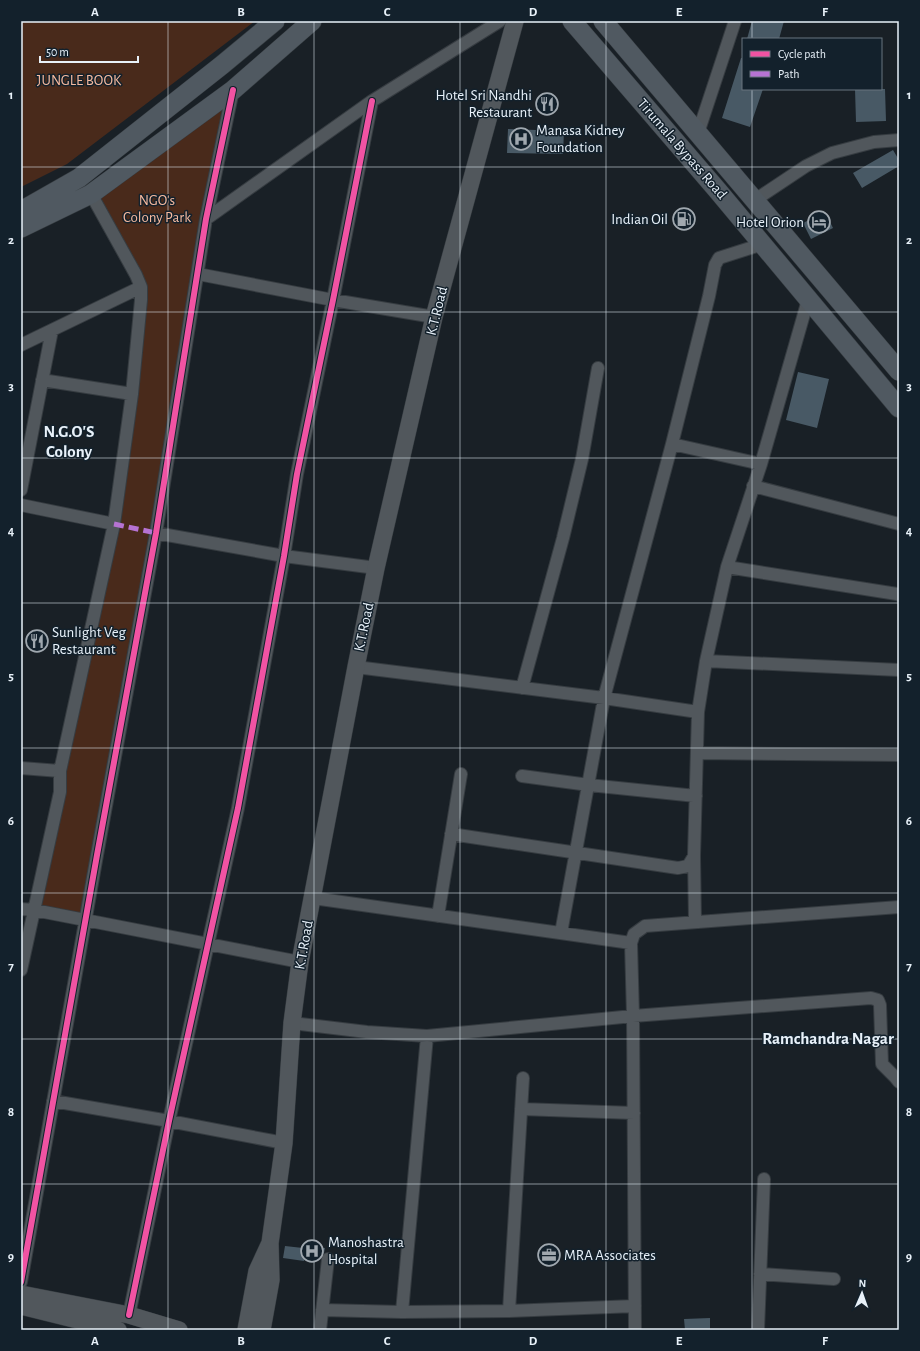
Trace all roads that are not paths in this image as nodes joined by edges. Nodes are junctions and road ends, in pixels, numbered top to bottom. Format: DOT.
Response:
graph roads {
  1 [pos="275,21"];
  2 [pos="312,21"];
  3 [pos="500,21"];
  4 [pos="516,21"];
  5 [pos="572,21"];
  6 [pos="603,21"];
  7 [pos="735,21"];
  8 [pos="234,90"];
  9 [pos="372,101"];
  10 [pos="698,133"];
  11 [pos="899,140"];
  12 [pos="736,177"];
  13 [pos="718,191"];
  14 [pos="91,194"];
  15 [pos="755,200"];
  16 [pos="21,211"];
  17 [pos="206,219"];
  18 [pos="21,228"];
  19 [pos="763,244"];
  20 [pos="198,274"];
  21 [pos="141,287"];
  22 [pos="333,300"];
  23 [pos="808,300"];
  24 [pos="434,317"];
  25 [pos="52,330"];
  26 [pos="21,345"];
  27 [pos="598,368"];
  28 [pos="899,371"];
  29 [pos="42,380"];
  30 [pos="132,394"];
  31 [pos="899,408"];
  32 [pos="672,444"];
  33 [pos="760,464"];
  34 [pos="753,486"];
  35 [pos="21,490"];
  36 [pos="21,505"];
  37 [pos="114,524"];
  38 [pos="899,524"];
  39 [pos="156,532"];
  40 [pos="284,556"];
  41 [pos="376,568"];
  42 [pos="727,568"];
  43 [pos="899,595"];
  44 [pos="706,661"];
  45 [pos="356,667"];
  46 [pos="899,670"];
  47 [pos="522,688"];
  48 [pos="604,698"];
  49 [pos="698,712"];
  50 [pos="697,753"];
  51 [pos="899,755"];
  52 [pos="21,768"];
  53 [pos="60,771"];
  54 [pos="461,774"];
  55 [pos="522,776"];
  56 [pos="589,785"];
  57 [pos="696,796"];
  58 [pos="451,834"];
  59 [pos="576,853"];
  60 [pos="694,856"];
  61 [pos="313,898"];
  62 [pos="899,907"];
  63 [pos="21,909"];
  64 [pos="34,910"];
  65 [pos="438,916"];
  66 [pos="85,920"];
  67 [pos="695,922"];
  68 [pos="561,933"];
  69 [pos="631,943"];
  70 [pos="208,944"];
  71 [pos="300,962"];
  72 [pos="21,970"];
  73 [pos="633,1016"];
  74 [pos="292,1024"];
  75 [pos="427,1036"];
  76 [pos="523,1078"];
  77 [pos="899,1082"];
  78 [pos="53,1101"];
  79 [pos="521,1109"];
  80 [pos="634,1113"];
  81 [pos="169,1121"];
  82 [pos="284,1143"];
  83 [pos="764,1179"];
  84 [pos="270,1243"];
  85 [pos="328,1259"];
  86 [pos="760,1274"];
  87 [pos="834,1279"];
  88 [pos="21,1282"];
  89 [pos="21,1294"];
  90 [pos="21,1306"];
  91 [pos="635,1306"];
  92 [pos="322,1310"];
  93 [pos="509,1311"];
  94 [pos="402,1312"];
  95 [pos="129,1316"];
  96 [pos="118,1330"];
  97 [pos="179,1330"];
  98 [pos="246,1330"];
  99 [pos="262,1330"];
  100 [pos="320,1330"];
  101 [pos="635,1330"];
  102 [pos="758,1330"];
  1 -- 16 [label="main road"];
  2 -- 8 [label="main road"];
  3 -- 9 [label="street"];
  4 -- 24 [label="main road, K.T.Road"];
  5 -- 13 [label="main road, Tirumala Bypass Road"];
  6 -- 10 [label="main road, Tirumala Bypass Road"];
  7 -- 10 [label="street"];
  8 -- 14 [label="main road"];
  8 -- 17 [label="street"];
  9 -- 17 [label="street"];
  9 -- 22 [label="street"];
  10 -- 12 [label="main road, Tirumala Bypass Road"];
  11 -- 15 [label="street"];
  12 -- 13 [label="main road"];
  12 -- 15 [label="main road, Tirumala Bypass Road"];
  13 -- 19 [label="main road, Tirumala Bypass Road"];
  14 -- 18 [label="main road"];
  14 -- 21 [label="street"];
  15 -- 28 [label="main road, Tirumala Bypass Road"];
  17 -- 20 [label="street"];
  19 -- 23 [label="main road, Tirumala Bypass Road"];
  19 -- 32 [label="street"];
  20 -- 22 [label="street"];
  20 -- 39 [label="street"];
  21 -- 25 [label="street"];
  21 -- 30 [label="street"];
  22 -- 24 [label="street"];
  22 -- 40 [label="street"];
  23 -- 31 [label="main road, Tirumala Bypass Road"];
  23 -- 33 [label="street"];
  24 -- 41 [label="main road, K.T.Road"];
  25 -- 26 [label="street"];
  25 -- 29 [label="street"];
  27 -- 47 [label="street"];
  29 -- 30 [label="street"];
  29 -- 35 [label="street"];
  30 -- 37 [label="street"];
  32 -- 33 [label="street"];
  32 -- 48 [label="street"];
  33 -- 34 [label="street"];
  34 -- 38 [label="street"];
  34 -- 42 [label="street"];
  36 -- 37 [label="street"];
  37 -- 53 [label="street"];
  39 -- 40 [label="street"];
  39 -- 66 [label="street"];
  40 -- 41 [label="street"];
  40 -- 70 [label="street"];
  41 -- 45 [label="main road, K.T.Road"];
  42 -- 43 [label="street"];
  42 -- 44 [label="street"];
  44 -- 46 [label="street"];
  44 -- 49 [label="street"];
  45 -- 47 [label="street"];
  45 -- 61 [label="main road, K.T.Road"];
  47 -- 48 [label="street"];
  48 -- 49 [label="street"];
  48 -- 56 [label="street"];
  49 -- 50 [label="street"];
  50 -- 51 [label="street"];
  50 -- 57 [label="street"];
  52 -- 53 [label="street"];
  53 -- 64 [label="street"];
  54 -- 58 [label="street"];
  55 -- 56 [label="street"];
  56 -- 57 [label="street"];
  56 -- 59 [label="street"];
  57 -- 60 [label="street"];
  58 -- 59 [label="street"];
  58 -- 65 [label="street"];
  59 -- 60 [label="street"];
  59 -- 68 [label="street"];
  60 -- 67 [label="street"];
  61 -- 65 [label="street"];
  61 -- 71 [label="main road, K.T.Road"];
  62 -- 67 [label="street"];
  63 -- 64 [label="street"];
  64 -- 66 [label="street"];
  64 -- 72 [label="street"];
  65 -- 68 [label="street"];
  66 -- 70 [label="street"];
  66 -- 78 [label="street"];
  67 -- 69 [label="street"];
  68 -- 69 [label="street"];
  69 -- 73 [label="street"];
  70 -- 71 [label="street"];
  70 -- 81 [label="street"];
  71 -- 74 [label="main road, K.T.Road"];
  73 -- 75 [label="street"];
  73 -- 77 [label="street"];
  73 -- 80 [label="street"];
  74 -- 75 [label="street"];
  74 -- 82 [label="main road, K.T.Road"];
  75 -- 94 [label="street"];
  76 -- 79 [label="street"];
  78 -- 81 [label="street"];
  78 -- 88 [label="street"];
  79 -- 80 [label="street"];
  79 -- 93 [label="street"];
  80 -- 91 [label="street"];
  81 -- 82 [label="street"];
  81 -- 95 [label="street"];
  82 -- 84 [label="main road, K.T.Road"];
  83 -- 86 [label="street"];
  84 -- 98 [label="main road, K.T.Road"];
  84 -- 99 [label="main road, K.T.Road"];
  85 -- 92 [label="street"];
  86 -- 87 [label="street"];
  86 -- 102 [label="street"];
  89 -- 95 [label="main road"];
  90 -- 96 [label="main road"];
  91 -- 93 [label="street"];
  91 -- 101 [label="street"];
  92 -- 94 [label="street"];
  92 -- 100 [label="street"];
  93 -- 94 [label="street"];
  95 -- 97 [label="main road"];
}
